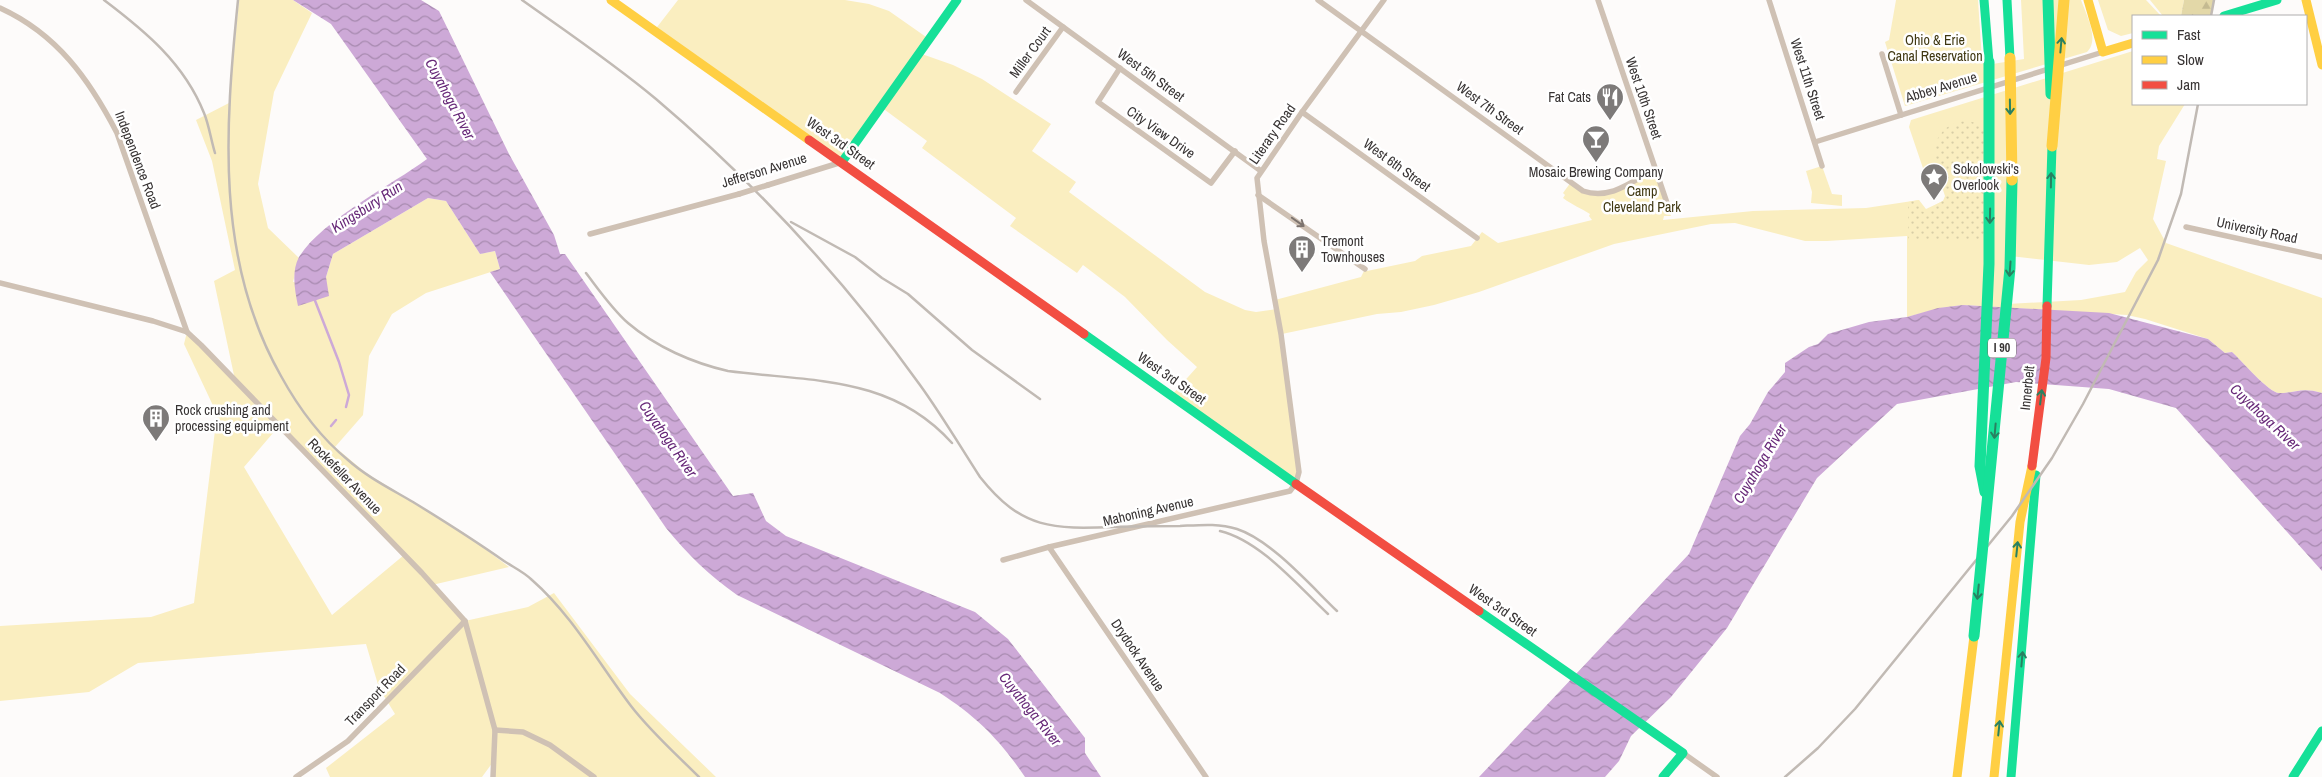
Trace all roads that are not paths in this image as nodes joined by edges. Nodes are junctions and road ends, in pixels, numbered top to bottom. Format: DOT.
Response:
graph roads {
  1 [pos="611,0"];
  2 [pos="957,0"];
  3 [pos="1026,0"];
  4 [pos="1318,0"];
  5 [pos="1384,0"];
  6 [pos="1598,0"];
  7 [pos="1769,0"];
  8 [pos="1984,0"];
  9 [pos="2007,0"];
  10 [pos="2048,0"];
  11 [pos="2064,0"];
  12 [pos="2088,0"];
  13 [pos="2277,0"];
  14 [pos="2306,0"];
  15 [pos="0,8"];
  16 [pos="2227,15"];
  17 [pos="1063,27"];
  18 [pos="1362,32"];
  19 [pos="2132,43"];
  20 [pos="2103,52"];
  21 [pos="1882,54"];
  22 [pos="2322,65"];
  23 [pos="1120,68"];
  24 [pos="1016,92"];
  25 [pos="1302,112"];
  26 [pos="1901,115"];
  27 [pos="1815,142"];
  28 [pos="2052,146"];
  29 [pos="1235,151"];
  30 [pos="842,162"];
  31 [pos="1822,166"];
  32 [pos="1655,169"];
  33 [pos="1261,171"];
  34 [pos="1258,195"];
  35 [pos="1667,203"];
  36 [pos="2186,227"];
  37 [pos="590,234"];
  38 [pos="1477,238"];
  39 [pos="2322,257"];
  40 [pos="1364,269"];
  41 [pos="0,282"];
  42 [pos="187,332"];
  43 [pos="2036,446"];
  44 [pos="1296,483"];
  45 [pos="1987,505"];
  46 [pos="1049,546"];
  47 [pos="1003,560"];
  48 [pos="465,621"];
  49 [pos="495,730"];
  50 [pos="2322,731"];
  51 [pos="1683,753"];
  52 [pos="296,777"];
  53 [pos="493,777"];
  54 [pos="594,777"];
  55 [pos="1206,777"];
  56 [pos="1663,777"];
  57 [pos="1717,777"];
  58 [pos="1957,777"];
  59 [pos="1994,777"];
  60 [pos="2011,777"];
  61 [pos="2293,777"];
  1 -- 30 [label="main road, West 3rd Street"];
  2 -- 30 [label="main road"];
  3 -- 17 [label="street, West 5th Street"];
  4 -- 18 [label="street, West 7th Street"];
  5 -- 18 [label="street, Literary Road"];
  6 -- 32 [label="street, West 10th Street"];
  7 -- 27 [label="street, West 11th Street"];
  8 -- 45 [label="main road, one-way, bridge"];
  9 -- 45 [label="main road, Innerbelt / I 90, one-way, bridge"];
  10 -- 28 [label="main road, Innerbelt, bridge"];
  28 -- 11 [label="main road, one-way, bridge"];
  12 -- 20 [label="main road"];
  13 -- 16 [label="main road"];
  14 -- 22 [label="main road"];
  15 -- 42 [label="street, Independence Road"];
  17 -- 23 [label="street, West 5th Street"];
  17 -- 24 [label="street, Miller Court"];
  18 -- 25 [label="street, Literary Road"];
  18 -- 32 [label="street, West 7th Street"];
  19 -- 20 [label="main road, Abbey Avenue"];
  20 -- 26 [label="street, Abbey Avenue"];
  21 -- 26 [label="street"];
  23 -- 29 [label="street, West 5th Street"];
  23 -- 29 [label="street, City View Drive"];
  25 -- 33 [label="street, Literary Road"];
  25 -- 38 [label="street, West 6th Street"];
  26 -- 27 [label="street, Abbey Avenue"];
  27 -- 31 [label="street, West 11th Street"];
  43 -- 28 [label="main road, Innerbelt, one-way"];
  29 -- 33 [label="street, West 5th Street"];
  30 -- 37 [label="street, Jefferson Avenue, bridge"];
  30 -- 44 [label="main road, West 3rd Street"];
  32 -- 35 [label="street, West 10th Street"];
  33 -- 34 [label="street, Literary Road"];
  34 -- 40 [label="street, one-way"];
  34 -- 44 [label="street, Literary Road"];
  36 -- 39 [label="street, University Road"];
  41 -- 42 [label="street, Rockefeller Avenue"];
  42 -- 48 [label="street, Rockefeller Avenue"];
  59 -- 43 [label="main road, Innerbelt, one-way"];
  60 -- 43 [label="main road, one-way"];
  44 -- 46 [label="street, Mahoning Avenue"];
  44 -- 51 [label="main road, West 3rd Street"];
  45 -- 58 [label="main road, Innerbelt / I 90, one-way, bridge"];
  46 -- 47 [label="street, Mahoning Avenue"];
  46 -- 55 [label="street, Drydock Avenue"];
  48 -- 49 [label="street, Rockefeller Avenue"];
  48 -- 52 [label="street, Transport Road"];
  49 -- 53 [label="street, Rockefeller Avenue"];
  49 -- 54 [label="street"];
  50 -- 61 [label="main road"];
  51 -- 56 [label="main road"];
  51 -- 57 [label="street, West 3rd Street"];
}
